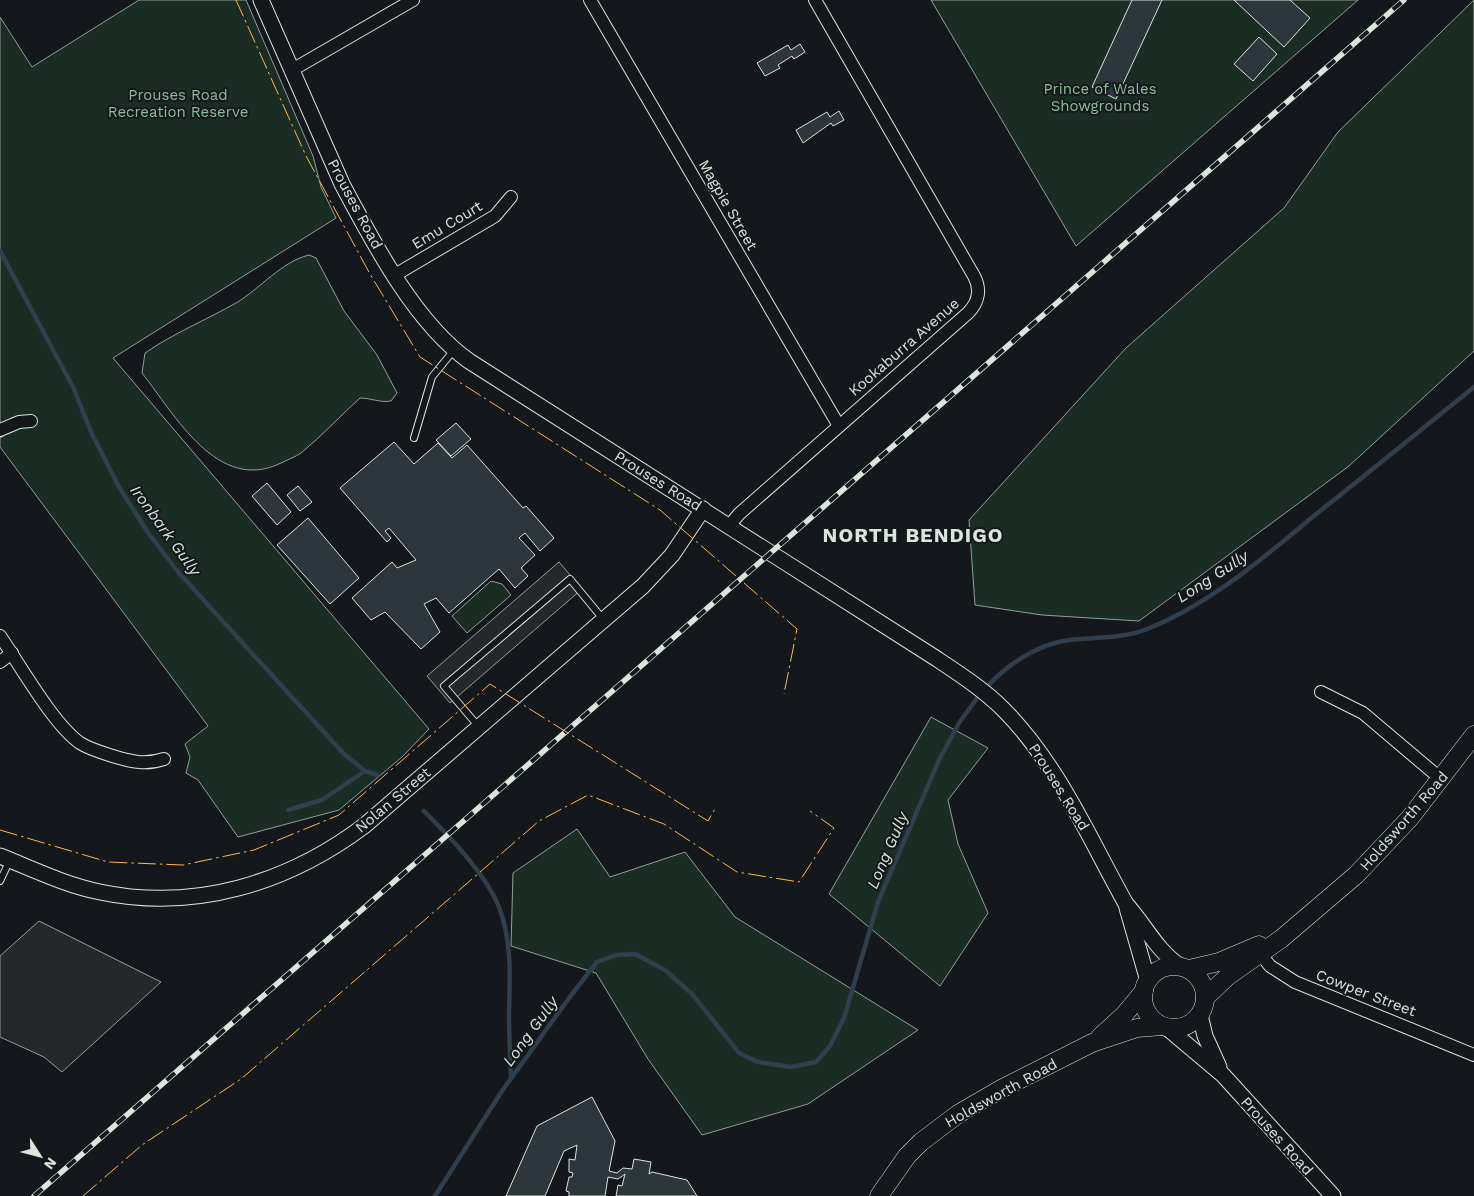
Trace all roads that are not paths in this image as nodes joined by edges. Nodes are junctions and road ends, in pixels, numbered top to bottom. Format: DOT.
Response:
graph roads {
  1 [pos="261,0"];
  2 [pos="413,0"];
  3 [pos="590,0"];
  4 [pos="815,0"];
  5 [pos="292,70"];
  6 [pos="511,197"];
  7 [pos="395,275"];
  8 [pos="454,350"];
  9 [pos="31,421"];
  10 [pos="839,426"];
  11 [pos="0,430"];
  12 [pos="414,438"];
  13 [pos="703,509"];
  14 [pos="728,526"];
  15 [pos="603,619"];
  16 [pos="0,636"];
  17 [pos="12,653"];
  18 [pos="0,662"];
  19 [pos="1321,692"];
  20 [pos="479,727"];
  21 [pos="1474,735"];
  22 [pos="164,759"];
  23 [pos="1441,779"];
  24 [pos="5,858"];
  25 [pos="0,881"];
  26 [pos="1126,904"];
  27 [pos="1258,951"];
  28 [pos="1184,968"];
  29 [pos="1146,986"];
  30 [pos="1205,998"];
  31 [pos="1200,1015"];
  32 [pos="1164,1027"];
  33 [pos="1092,1043"];
  34 [pos="1474,1055"];
  35 [pos="1223,1075"];
  36 [pos="878,1196"];
  37 [pos="1333,1196"];
  1 -- 5 [label="street, Prouses Road"];
  2 -- 5 [label="street"];
  3 -- 10 [label="street, Magpie Street"];
  4 -- 10 [label="street, Kookaburra Avenue"];
  5 -- 7 [label="street, Prouses Road"];
  6 -- 7 [label="street, Emu Court"];
  7 -- 8 [label="street, Prouses Road"];
  8 -- 12 [label="lane"];
  8 -- 13 [label="street, Prouses Road"];
  9 -- 11 [label="street"];
  10 -- 14 [label="street, Kookaburra Avenue"];
  13 -- 14 [label="street, Prouses Road"];
  13 -- 15 [label="street, Nolan Street"];
  14 -- 26 [label="street, Prouses Road"];
  15 -- 20 [label="street, Nolan Street"];
  15 -- 20 [label="lane"];
  16 -- 17 [label="street"];
  17 -- 18 [label="street"];
  17 -- 22 [label="street"];
  19 -- 23 [label="street"];
  20 -- 24 [label="street, Nolan Street"];
  21 -- 23 [label="main road, Holdsworth Road"];
  23 -- 27 [label="main road, Holdsworth Road"];
  24 -- 25 [label="lane"];
  26 -- 28 [label="street, Prouses Road"];
  26 -- 29 [label="street, Prouses Road"];
  27 -- 28 [label="main road, Holdsworth Road"];
  27 -- 30 [label="main road, Holdsworth Road"];
  27 -- 34 [label="street, Cowper Street"];
  28 -- 29 [label="main road"];
  28 -- 30 [label="main road"];
  29 -- 32 [label="main road"];
  29 -- 33 [label="main road, Holdsworth Road"];
  30 -- 31 [label="main road"];
  31 -- 32 [label="main road"];
  31 -- 35 [label="street, Prouses Road"];
  32 -- 33 [label="main road, Holdsworth Road"];
  32 -- 35 [label="street, Prouses Road"];
  33 -- 36 [label="main road, Holdsworth Road"];
  35 -- 37 [label="street, Prouses Road"];
}
